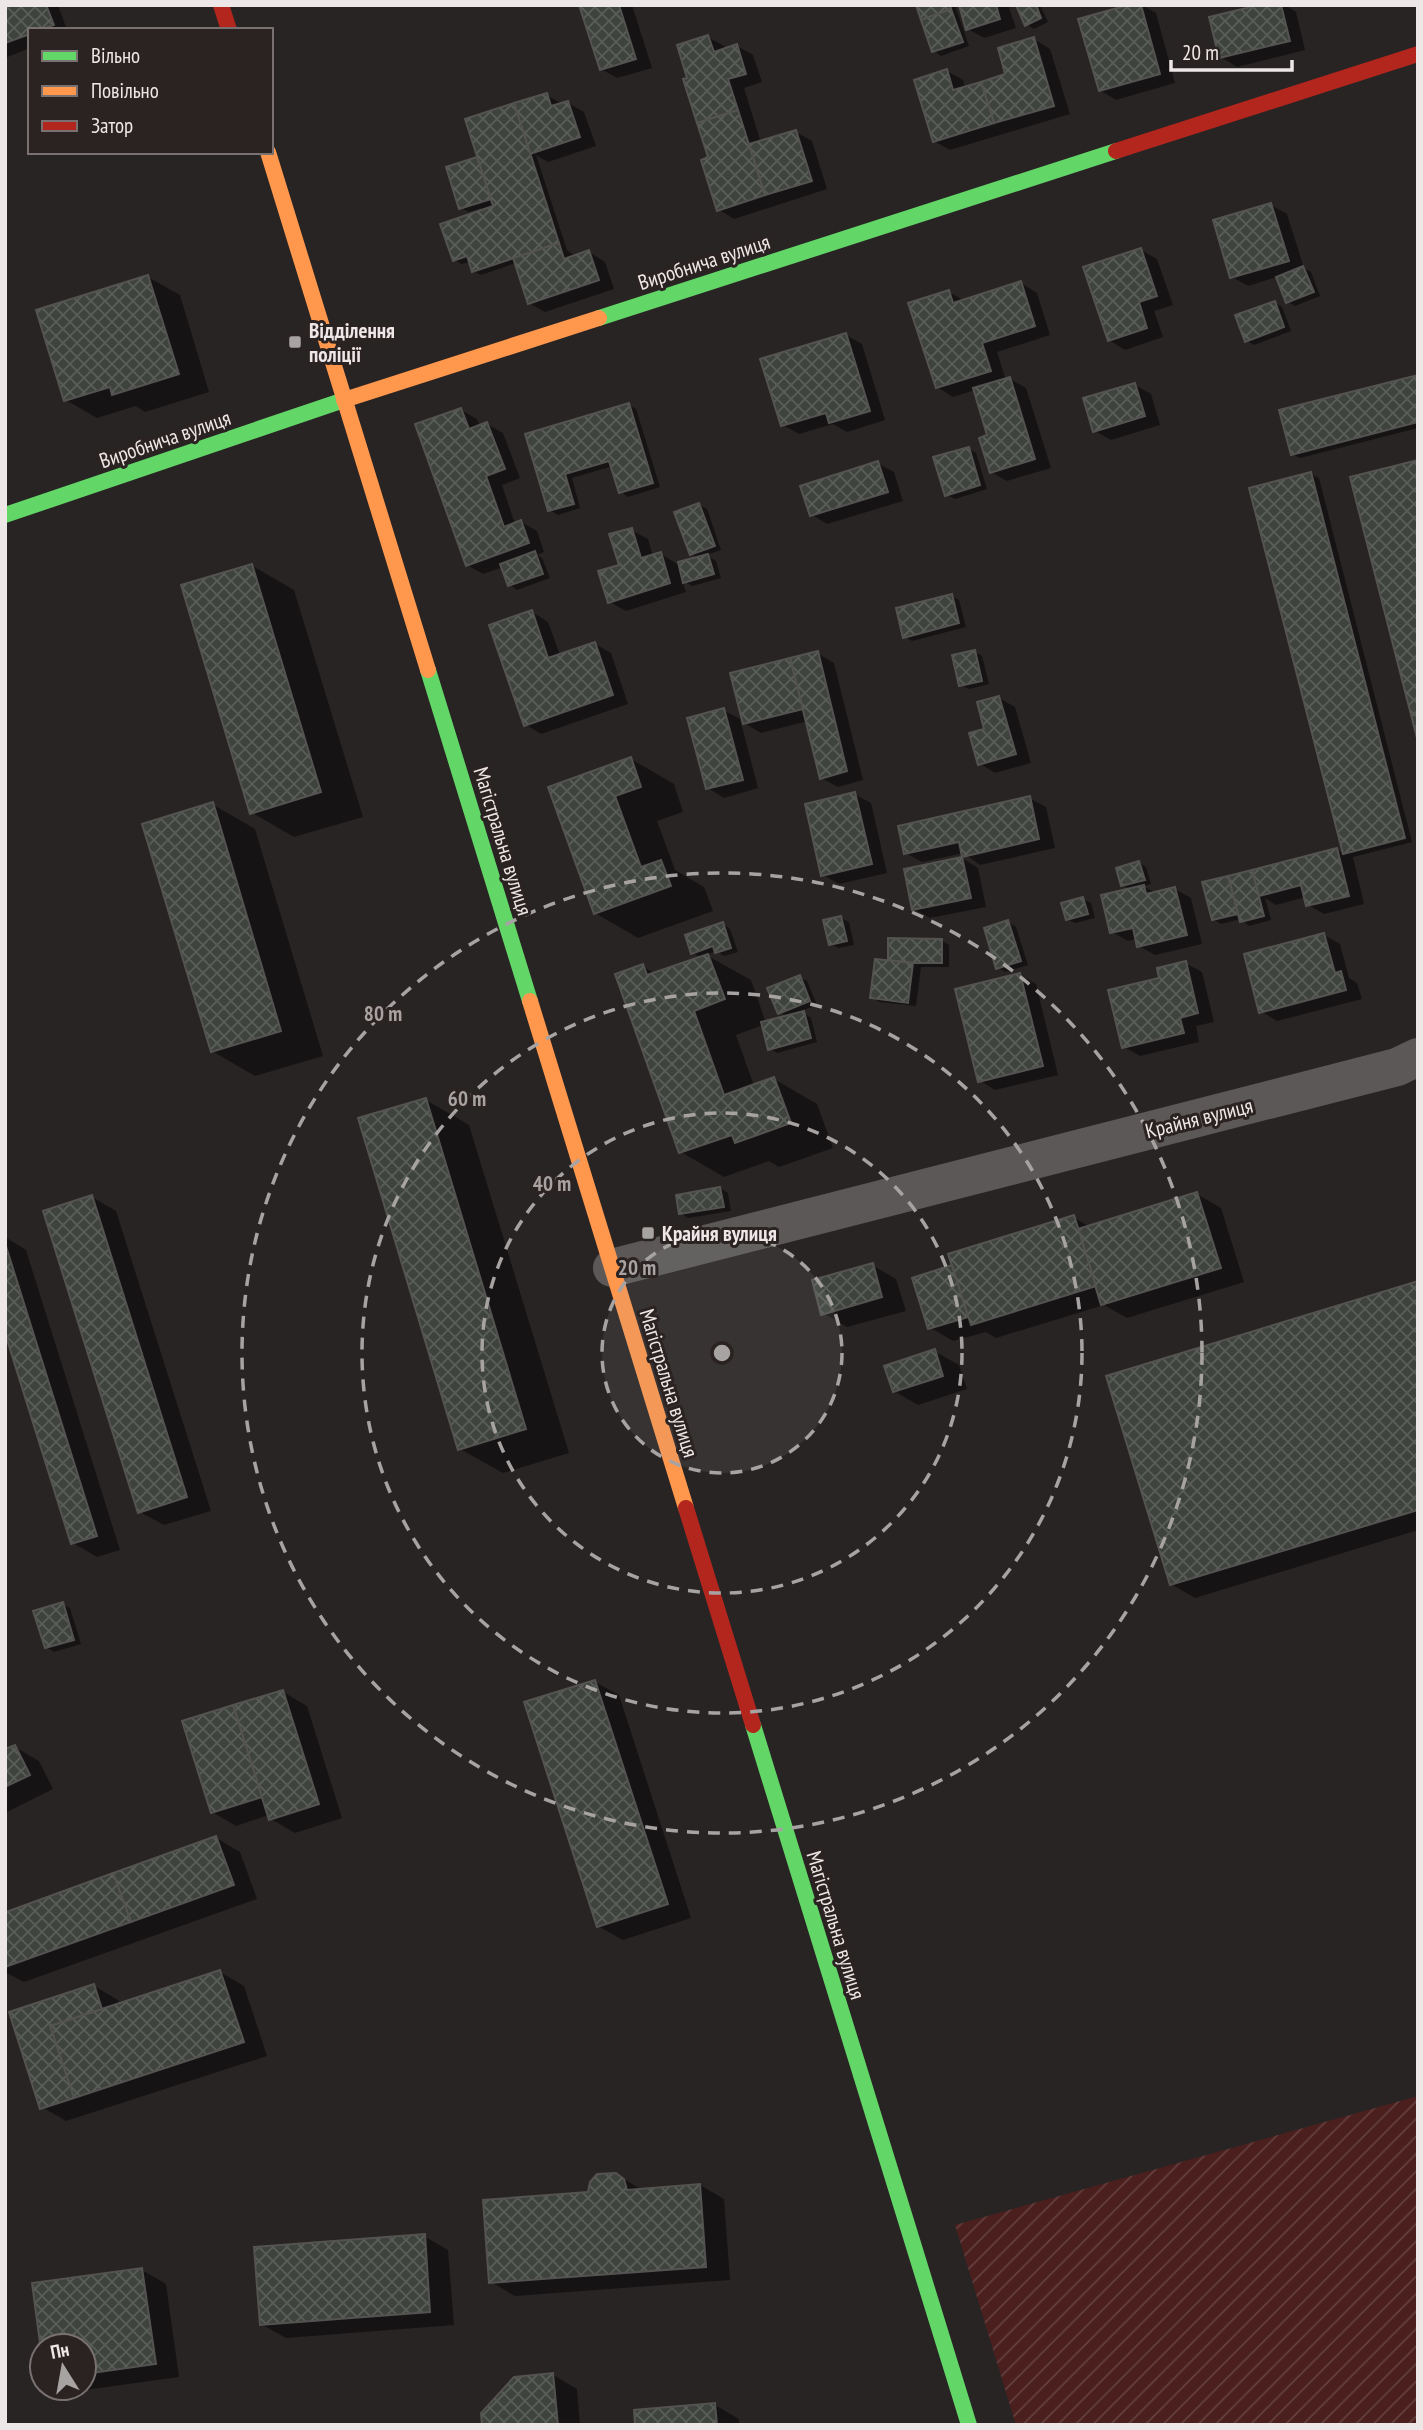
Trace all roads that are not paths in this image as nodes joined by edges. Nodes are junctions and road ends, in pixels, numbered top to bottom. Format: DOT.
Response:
graph roads {
  1 [pos="221,5"];
  2 [pos="228,28"];
  3 [pos="1418,54"];
  4 [pos="269,154"];
  5 [pos="345,400"];
  6 [pos="5,515"];
  7 [pos="1418,1058"];
  8 [pos="612,1268"];
  9 [pos="969,2425"];
  1 -- 2 [label="street"];
  3 -- 5 [label="street, Виробнича вулиця"];
  4 -- 5 [label="street, Магістральна вулиця"];
  5 -- 6 [label="street, Виробнича вулиця"];
  5 -- 8 [label="street, Магістральна вулиця"];
  7 -- 8 [label="street, Крайня вулиця"];
  8 -- 9 [label="street, Магістральна вулиця"];
}
